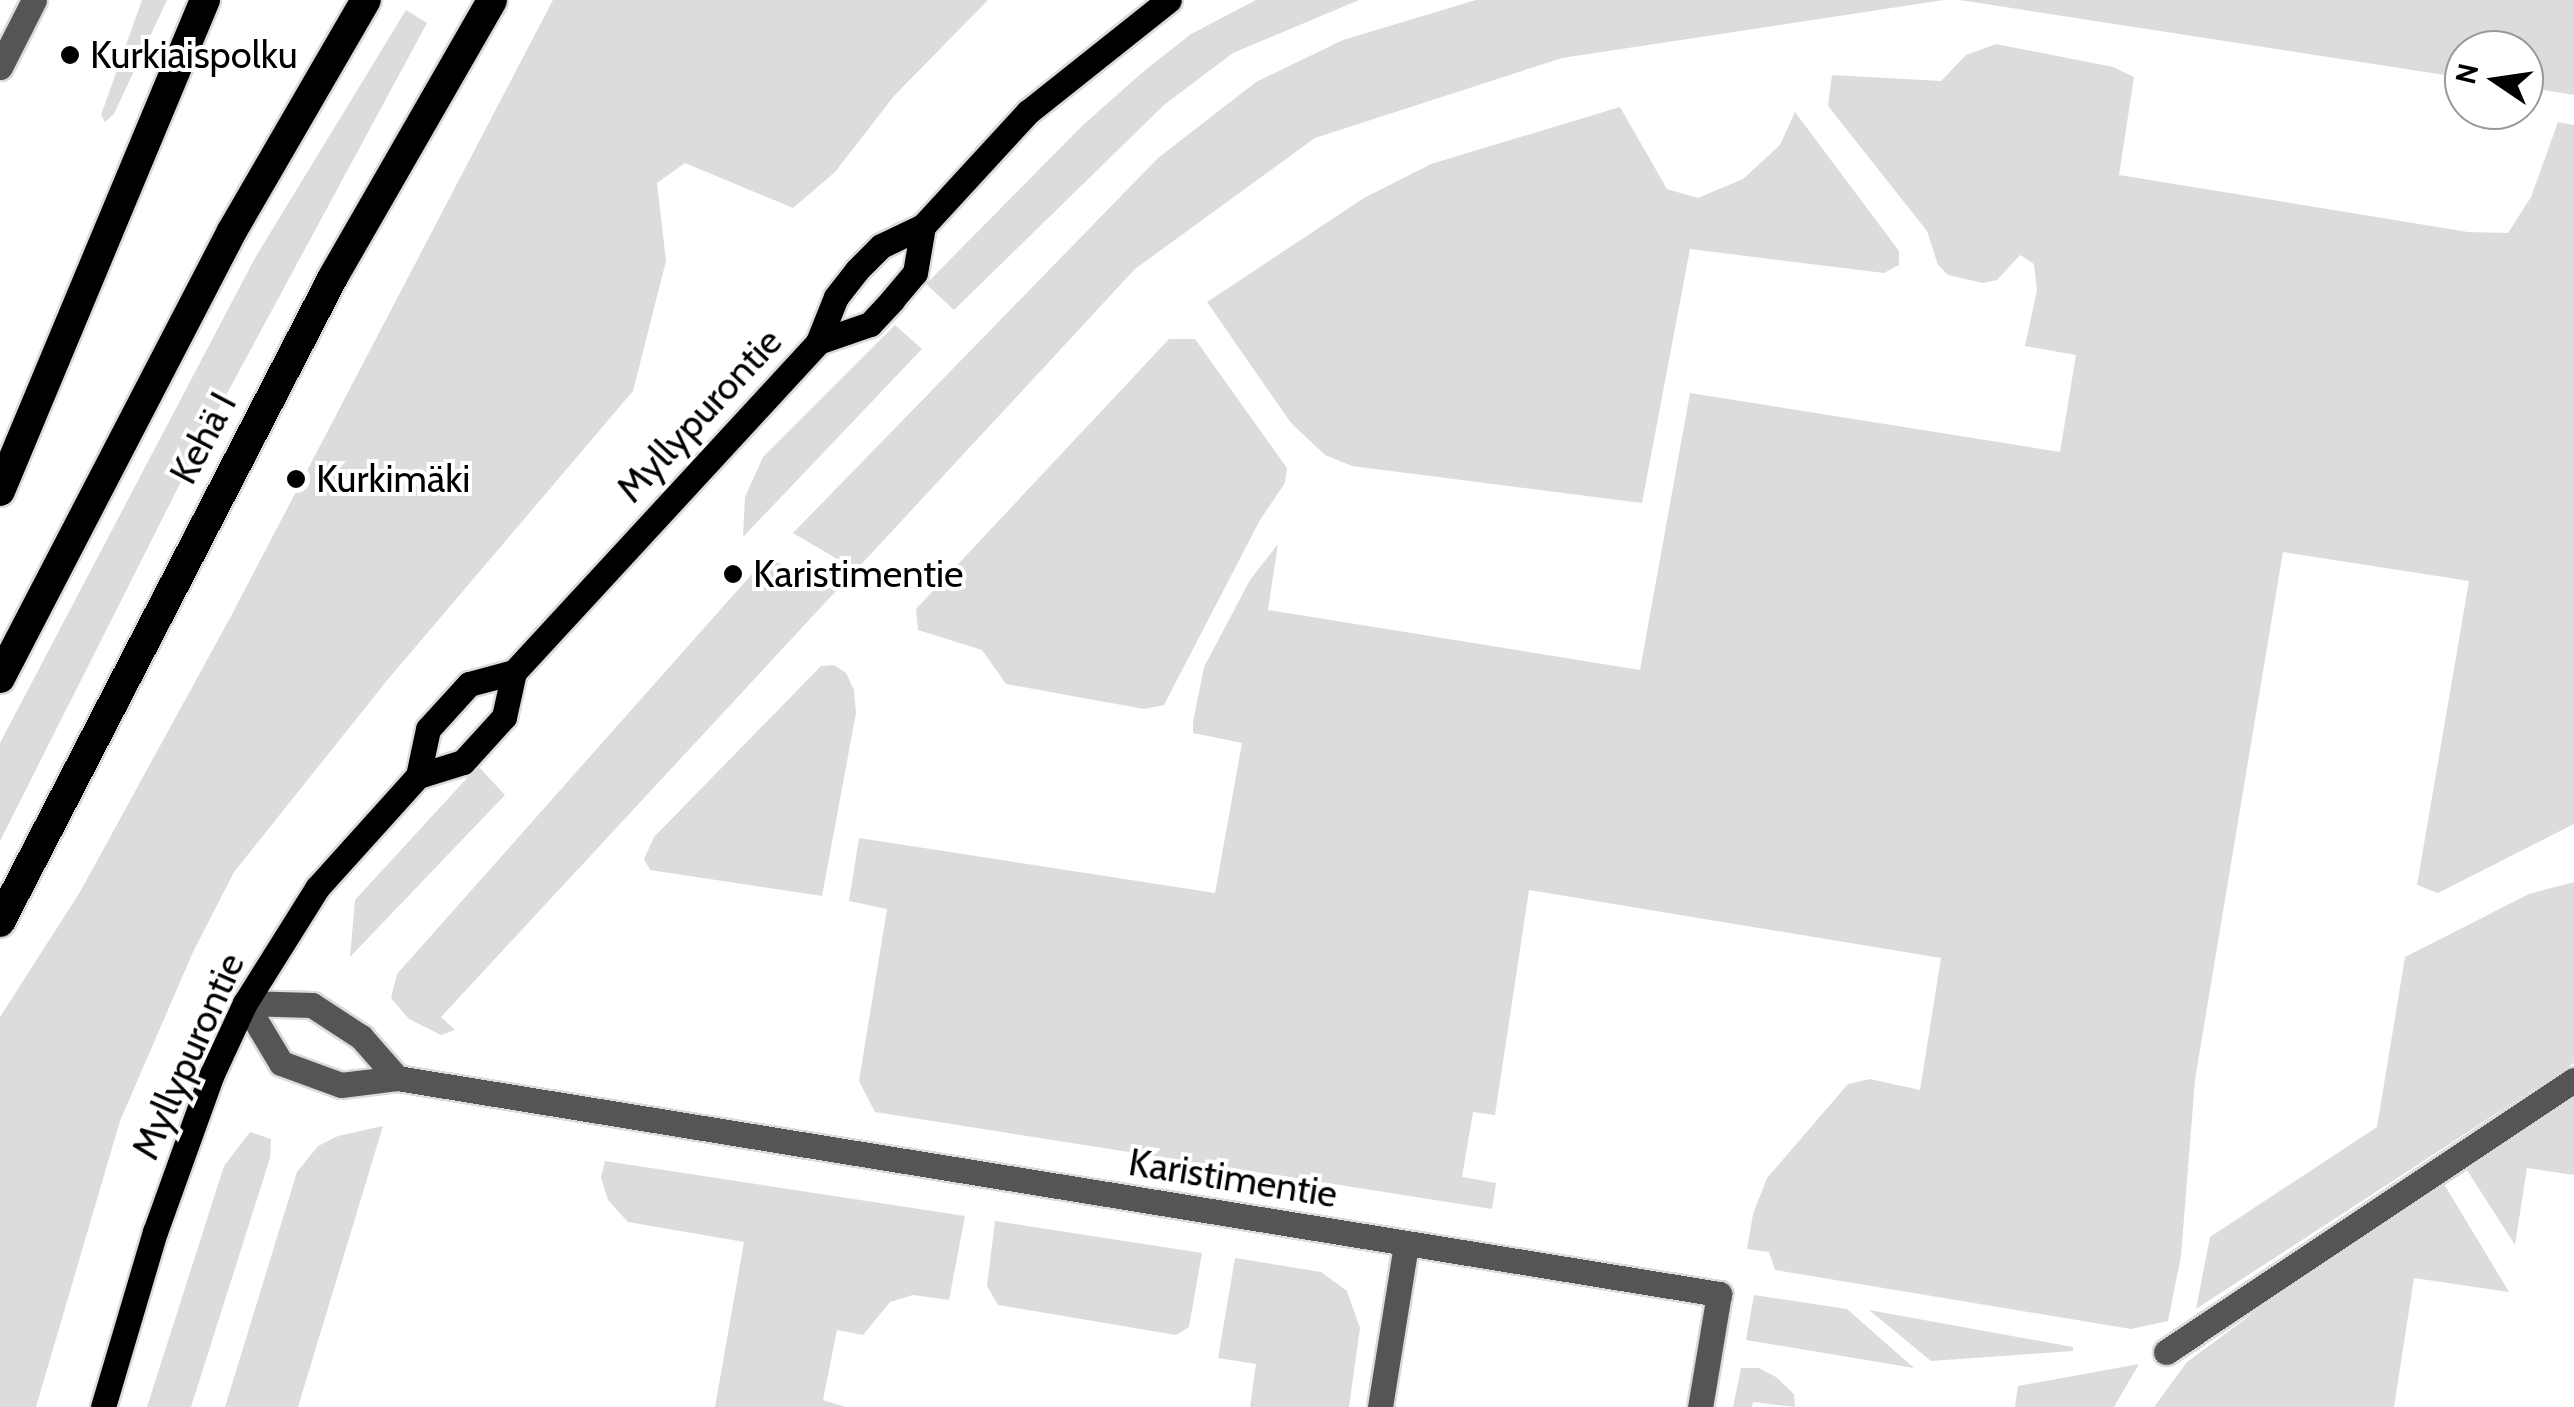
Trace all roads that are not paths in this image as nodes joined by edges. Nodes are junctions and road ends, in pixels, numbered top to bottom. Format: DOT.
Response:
graph roads {
  1 [pos="34,0"];
  2 [pos="205,0"];
  3 [pos="366,0"];
  4 [pos="492,0"];
  5 [pos="1169,0"];
  6 [pos="0,67"];
  7 [pos="923,226"];
  8 [pos="818,342"];
  9 [pos="0,491"];
  10 [pos="514,672"];
  11 [pos="0,678"];
  12 [pos="418,776"];
  13 [pos="0,922"];
  14 [pos="245,1003"];
  15 [pos="397,1078"];
  16 [pos="2574,1080"];
  17 [pos="1406,1244"];
  18 [pos="2166,1352"];
  19 [pos="103,1407"];
  20 [pos="1380,1407"];
  21 [pos="1700,1407"];
  1 -- 6 [label="street"];
  2 -- 9 [label="highway"];
  3 -- 11 [label="highway, Kehä I"];
  4 -- 13 [label="highway, Kehä I"];
  5 -- 7 [label="main road, Myllypurontie"];
  7 -- 8 [label="main road, Myllypurontie"];
  7 -- 8 [label="main road, Myllypurontie"];
  8 -- 10 [label="main road, Myllypurontie"];
  10 -- 12 [label="main road, Myllypurontie"];
  10 -- 12 [label="main road, Myllypurontie"];
  12 -- 14 [label="main road, Myllypurontie"];
  14 -- 15 [label="street"];
  14 -- 15 [label="street, Karistimentie"];
  14 -- 19 [label="main road, Myllypurontie"];
  15 -- 17 [label="street, Karistimentie"];
  16 -- 18 [label="street"];
  17 -- 20 [label="street"];
  17 -- 21 [label="street, Karistimentie"];
}
